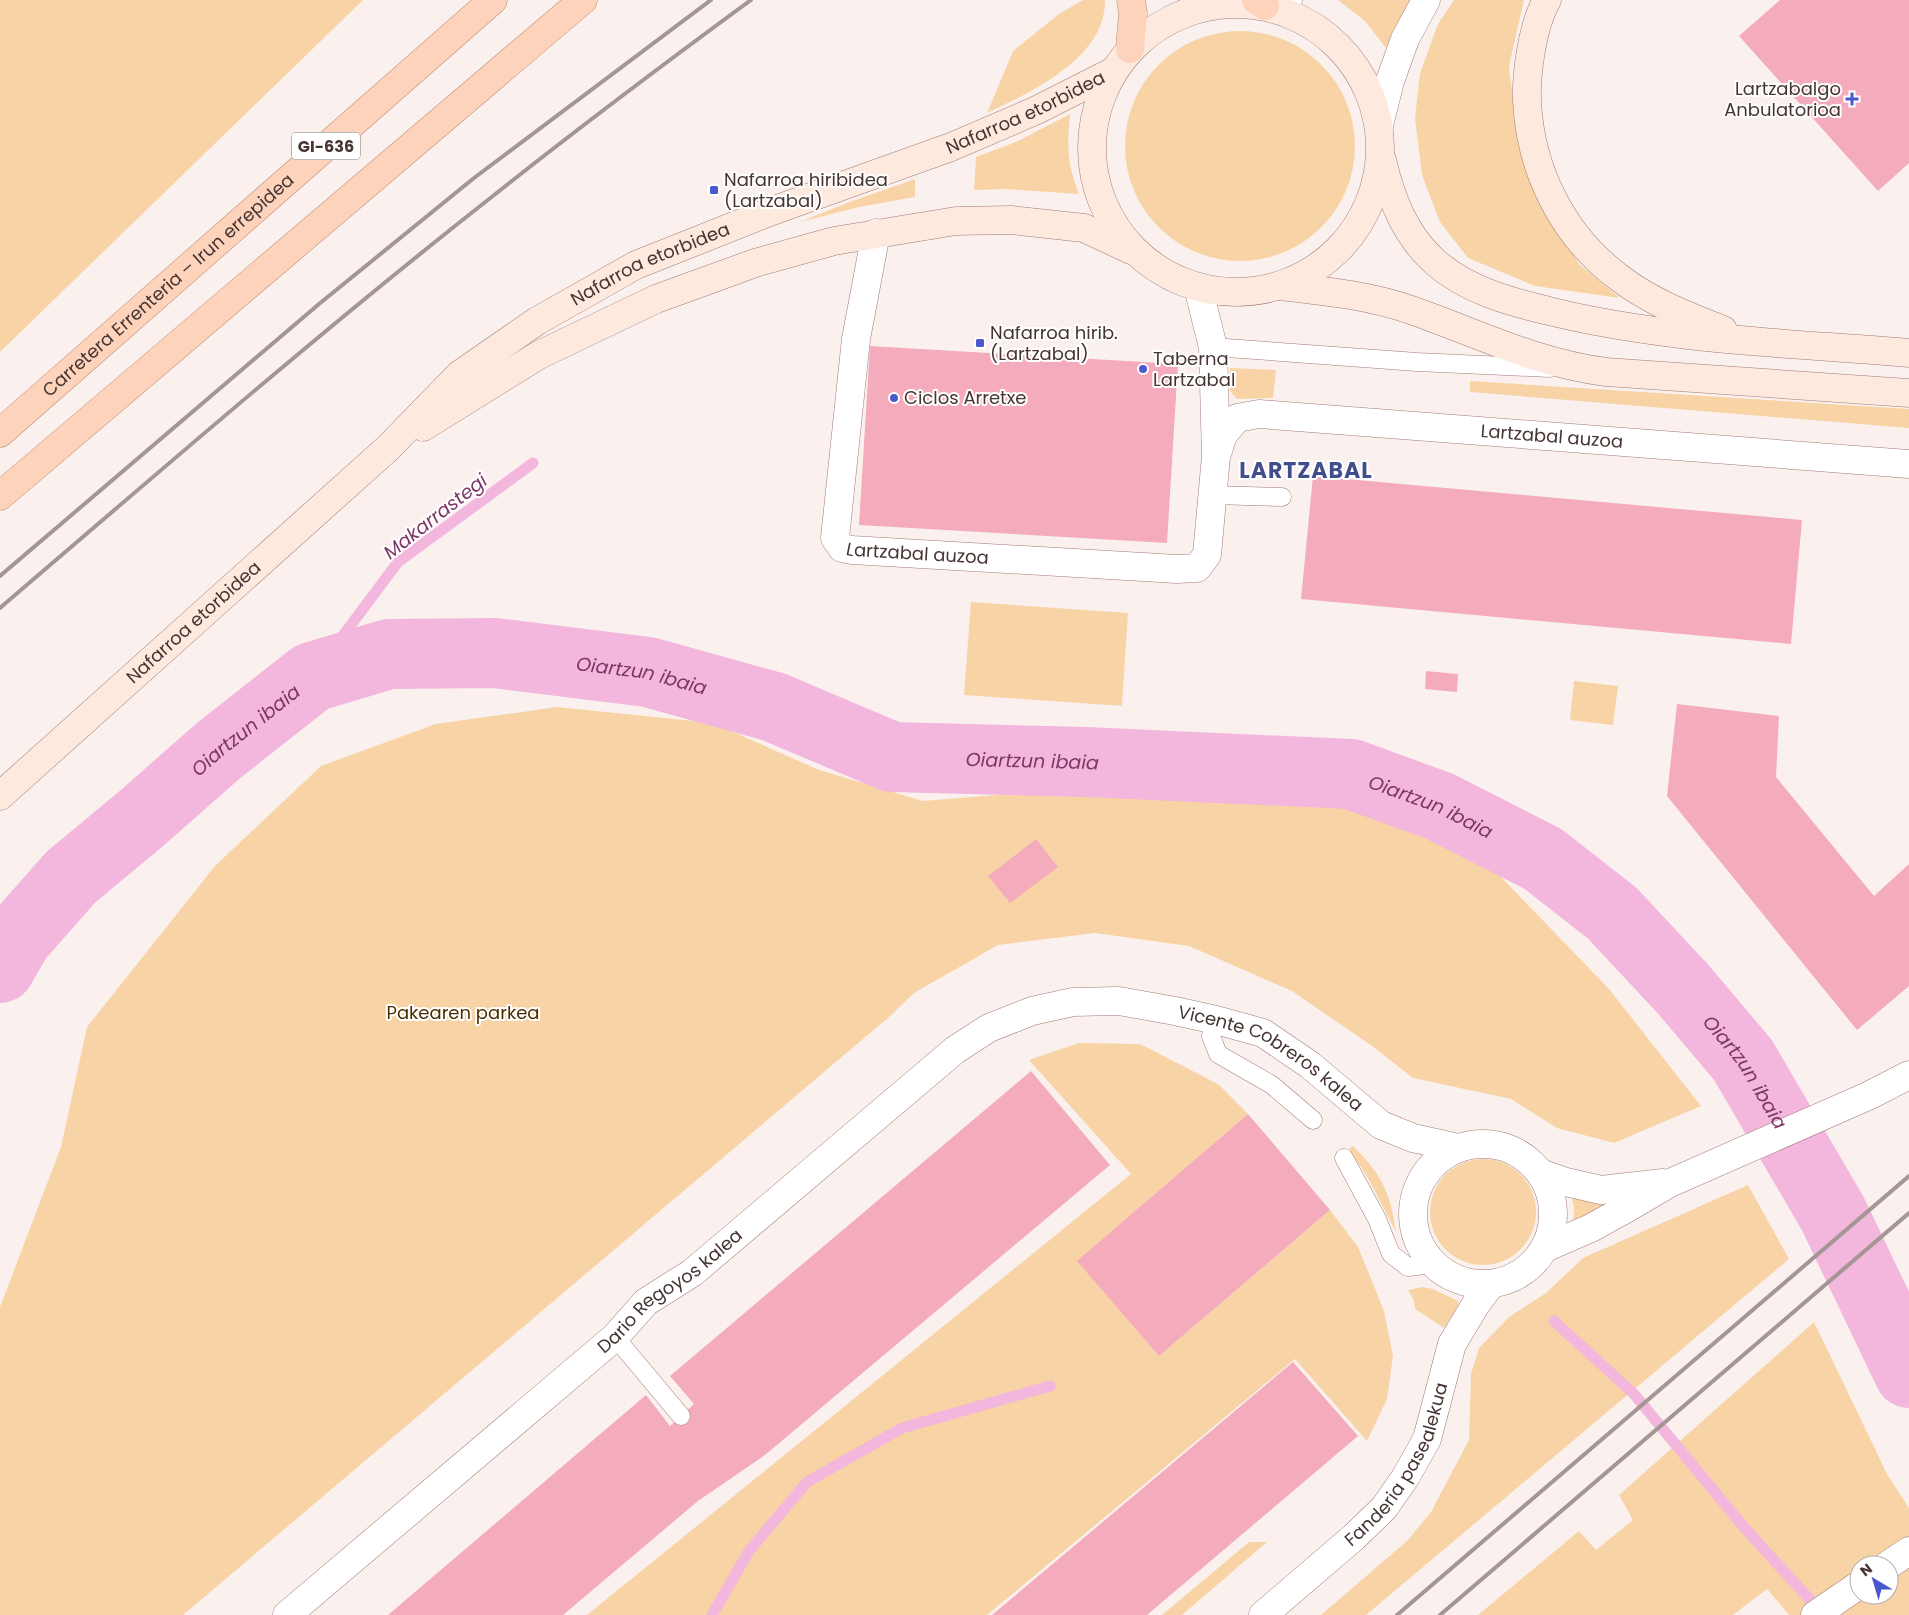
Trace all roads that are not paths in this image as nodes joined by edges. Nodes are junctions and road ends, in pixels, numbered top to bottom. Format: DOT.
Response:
graph roads {
  1 [pos="493,0"];
  2 [pos="583,0"];
  3 [pos="1131,0"];
  4 [pos="1426,0"];
  5 [pos="1547,0"];
  6 [pos="1271,3"];
  7 [pos="1130,49"];
  8 [pos="1114,71"];
  9 [pos="1379,125"];
  10 [pos="1381,156"];
  11 [pos="876,233"];
  12 [pos="1136,253"];
  13 [pos="1278,286"];
  14 [pos="1198,287"];
  15 [pos="1775,342"];
  16 [pos="1213,347"];
  17 [pos="1909,353"];
  18 [pos="1577,368"];
  19 [pos="1909,393"];
  20 [pos="0,433"];
  21 [pos="388,448"];
  22 [pos="1216,456"];
  23 [pos="1909,464"];
  24 [pos="1213,495"];
  25 [pos="0,496"];
  26 [pos="1282,497"];
  27 [pos="0,796"];
  28 [pos="1073,1002"];
  29 [pos="1216,1020"];
  30 [pos="1909,1074"];
  31 [pos="1313,1120"];
  32 [pos="1458,1148"];
  33 [pos="1344,1158"];
  34 [pos="1540,1172"];
  35 [pos="1670,1183"];
  36 [pos="1545,1248"];
  37 [pos="1433,1264"];
  38 [pos="1491,1284"];
  39 [pos="615,1337"];
  40 [pos="682,1416"];
  41 [pos="1849,1592"];
  42 [pos="287,1615"];
  43 [pos="1263,1615"];
  44 [pos="1815,1615"];
  1 -- 20 [label="main road, Carretera Errenteria – Irun errepidea / GI-636"];
  2 -- 25 [label="main road"];
  3 -- 7 [label="main road"];
  4 -- 9 [label="street"];
  5 -- 15 [label="main road"];
  6 -- 7 [label="main road"];
  6 -- 9 [label="main road"];
  7 -- 8 [label="main road"];
  8 -- 12 [label="main road"];
  8 -- 21 [label="main road, Nafarroa etorbidea"];
  9 -- 10 [label="main road"];
  10 -- 13 [label="main road"];
  10 -- 15 [label="main road"];
  11 -- 12 [label="main road, Nafarroa etorbidea"];
  11 -- 21 [label="main road, Nafarroa etorbidea"];
  11 -- 24 [label="street, Lartzabal auzoa"];
  12 -- 14 [label="main road"];
  13 -- 14 [label="main road"];
  13 -- 18 [label="main road"];
  14 -- 16 [label="street, Lartzabal auzoa"];
  15 -- 17 [label="main road"];
  16 -- 18 [label="lane"];
  16 -- 22 [label="street, Lartzabal auzoa"];
  18 -- 19 [label="main road"];
  21 -- 27 [label="main road, Nafarroa etorbidea"];
  22 -- 23 [label="street, Lartzabal auzoa"];
  22 -- 24 [label="street, Lartzabal auzoa"];
  24 -- 26 [label="lane"];
  28 -- 29 [label="street, Vicente Cobreros kalea"];
  28 -- 39 [label="street, Dario Regoyos kalea"];
  29 -- 31 [label="lane"];
  29 -- 32 [label="street, Vicente Cobreros kalea"];
  30 -- 35 [label="street"];
  32 -- 34 [label="street"];
  32 -- 37 [label="street"];
  33 -- 37 [label="lane"];
  34 -- 35 [label="street"];
  34 -- 36 [label="street"];
  35 -- 36 [label="street"];
  36 -- 38 [label="street"];
  37 -- 38 [label="street"];
  38 -- 43 [label="street, Fanderia pasealekua"];
  39 -- 40 [label="lane"];
  39 -- 42 [label="street, Dario Regoyos kalea"];
  41 -- 44 [label="street"];
}
